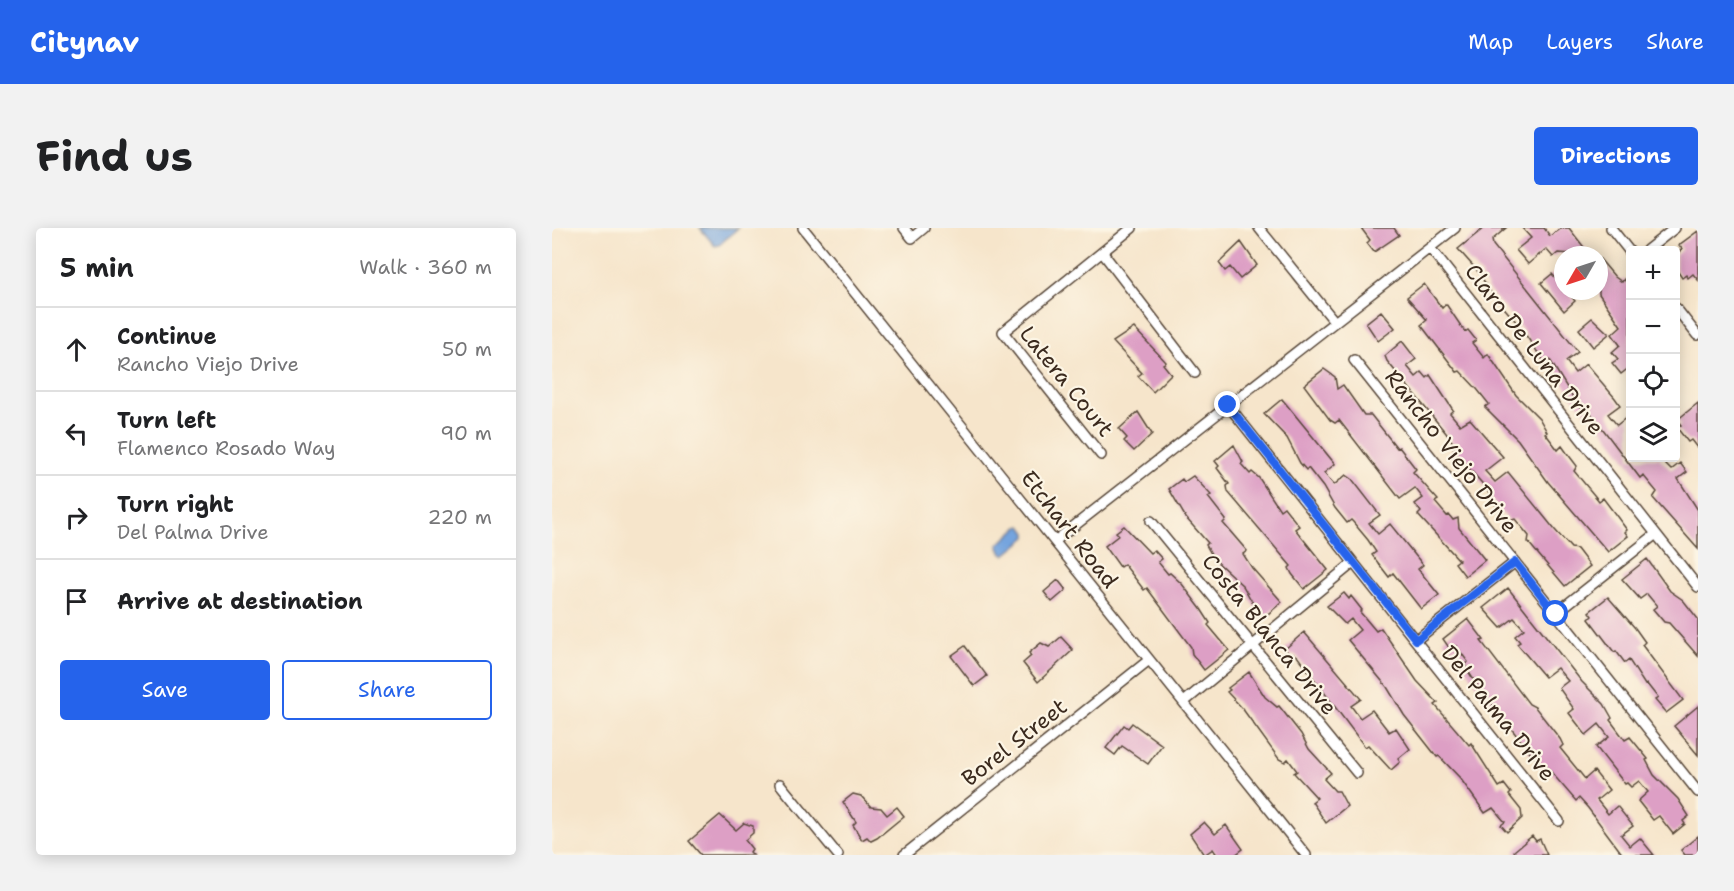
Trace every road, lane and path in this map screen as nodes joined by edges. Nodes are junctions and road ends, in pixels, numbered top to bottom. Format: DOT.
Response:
graph roads {
  1 [pos="803,228"];
  2 [pos="904,228"];
  3 [pos="924,228"];
  4 [pos="1132,228"];
  5 [pos="1259,228"];
  6 [pos="1455,228"];
  7 [pos="1611,228"];
  8 [pos="1675,228"];
  9 [pos="1652,246"];
  10 [pos="1626,247"];
  11 [pos="1430,248"];
  12 [pos="1102,252"];
  13 [pos="1680,313"];
  14 [pos="1335,322"];
  15 [pos="1697,335"];
  16 [pos="1354,360"];
  17 [pos="1195,373"];
  18 [pos="1228,405"];
  19 [pos="1101,455"];
  20 [pos="1151,521"];
  21 [pos="1656,534"];
  22 [pos="1055,541"];
  23 [pos="1515,562"];
  24 [pos="1353,563"];
  25 [pos="1698,587"];
  26 [pos="1556,614"];
  27 [pos="1416,640"];
  28 [pos="1254,646"];
  29 [pos="1149,660"];
  30 [pos="1184,702"];
  31 [pos="1357,772"];
  32 [pos="780,784"];
  33 [pos="1698,792"];
  34 [pos="1559,821"];
  35 [pos="838,855"];
  36 [pos="904,855"];
  37 [pos="1306,855"];
  1 -- 22 [label="street, Etchart Road"];
  2 -- 3 [label="street"];
  4 -- 12 [label="street"];
  5 -- 14 [label="street"];
  6 -- 11 [label="street"];
  7 -- 10 [label="street"];
  8 -- 9 [label="street"];
  11 -- 14 [label="street"];
  11 -- 21 [label="street, Claro De Luna Drive"];
  12 -- 17 [label="street"];
  12 -- 19 [label="street, Latera Court"];
  13 -- 15 [label="street"];
  14 -- 18 [label="street"];
  16 -- 23 [label="street, Rancho Viejo Drive"];
  18 -- 22 [label="street"];
  18 -- 24 [label="street, Del Palma Drive"];
  20 -- 28 [label="street, Costa Blanca Drive"];
  21 -- 25 [label="street, Claro De Luna Drive"];
  21 -- 26 [label="street"];
  22 -- 29 [label="street, Etchart Road"];
  23 -- 26 [label="street, Rancho Viejo Drive"];
  23 -- 27 [label="street"];
  24 -- 27 [label="street, Del Palma Drive"];
  24 -- 28 [label="street"];
  26 -- 33 [label="street, Rancho Viejo Drive"];
  27 -- 34 [label="street, Del Palma Drive"];
  28 -- 30 [label="street"];
  28 -- 31 [label="street, Costa Blanca Drive"];
  29 -- 30 [label="street, Etchart Road"];
  29 -- 36 [label="street, Borel Street"];
  30 -- 37 [label="street, Etchart Road"];
  32 -- 35 [label="street"];
}
